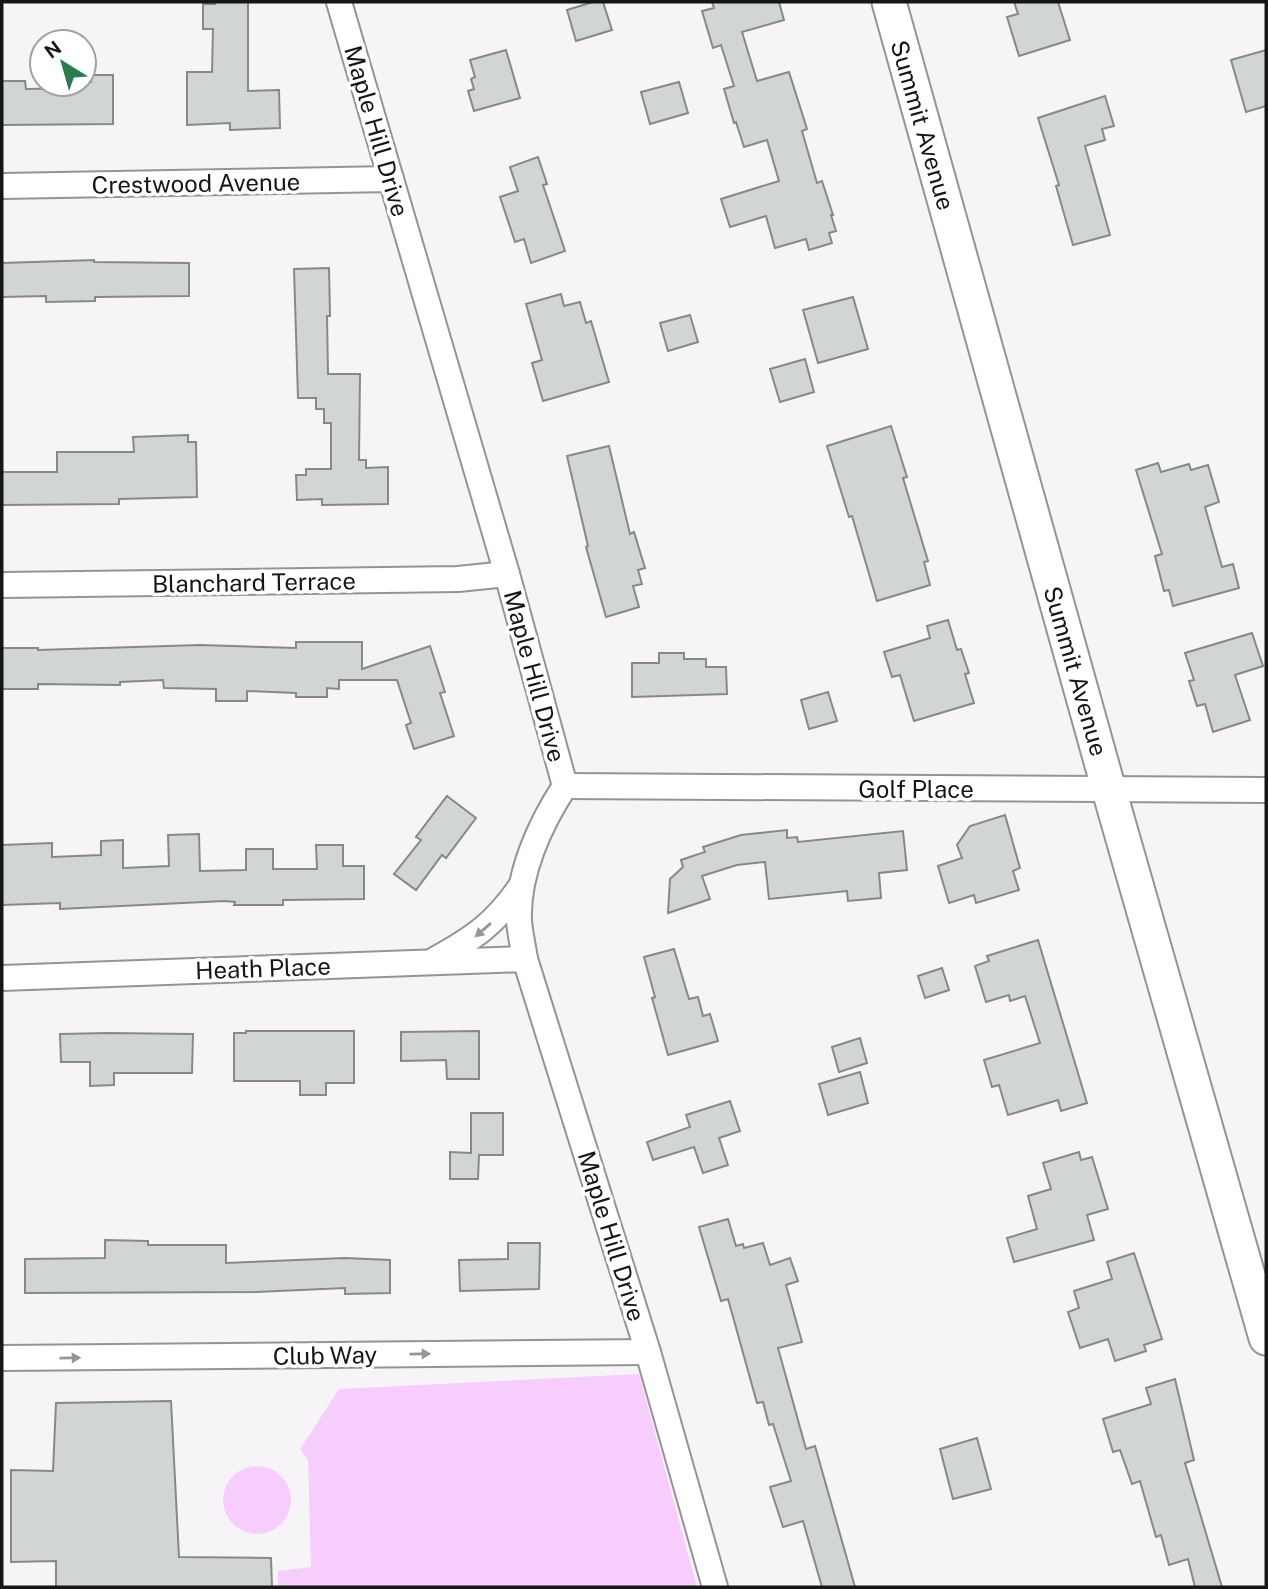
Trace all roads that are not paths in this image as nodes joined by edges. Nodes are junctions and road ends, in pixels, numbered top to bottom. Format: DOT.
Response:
graph roads {
  1 [pos="339,2"];
  2 [pos="889,2"];
  3 [pos="391,179"];
  4 [pos="2,186"];
  5 [pos="507,575"];
  6 [pos="2,585"];
  7 [pos="565,786"];
  8 [pos="1109,790"];
  9 [pos="1266,790"];
  10 [pos="523,883"];
  11 [pos="525,959"];
  12 [pos="429,962"];
  13 [pos="2,978"];
  14 [pos="1266,1338"];
  15 [pos="648,1352"];
  16 [pos="2,1358"];
  17 [pos="715,1587"];
  1 -- 3 [label="street, Maple Hill Drive"];
  2 -- 8 [label="street, Summit Avenue"];
  3 -- 4 [label="street, Crestwood Avenue"];
  3 -- 5 [label="street, Maple Hill Drive"];
  5 -- 6 [label="street, Blanchard Terrace"];
  5 -- 7 [label="street, Maple Hill Drive"];
  7 -- 8 [label="street, Golf Place"];
  7 -- 10 [label="street, Maple Hill Drive"];
  8 -- 9 [label="street, Golf Place"];
  8 -- 14 [label="street, Summit Avenue"];
  10 -- 11 [label="street, Maple Hill Drive"];
  10 -- 12 [label="street, one-way"];
  11 -- 12 [label="street, Heath Place"];
  11 -- 15 [label="street, Maple Hill Drive"];
  12 -- 13 [label="street, Heath Place"];
  16 -- 15 [label="street, Club Way, one-way"];
  15 -- 17 [label="street, Maple Hill Drive"];
}
